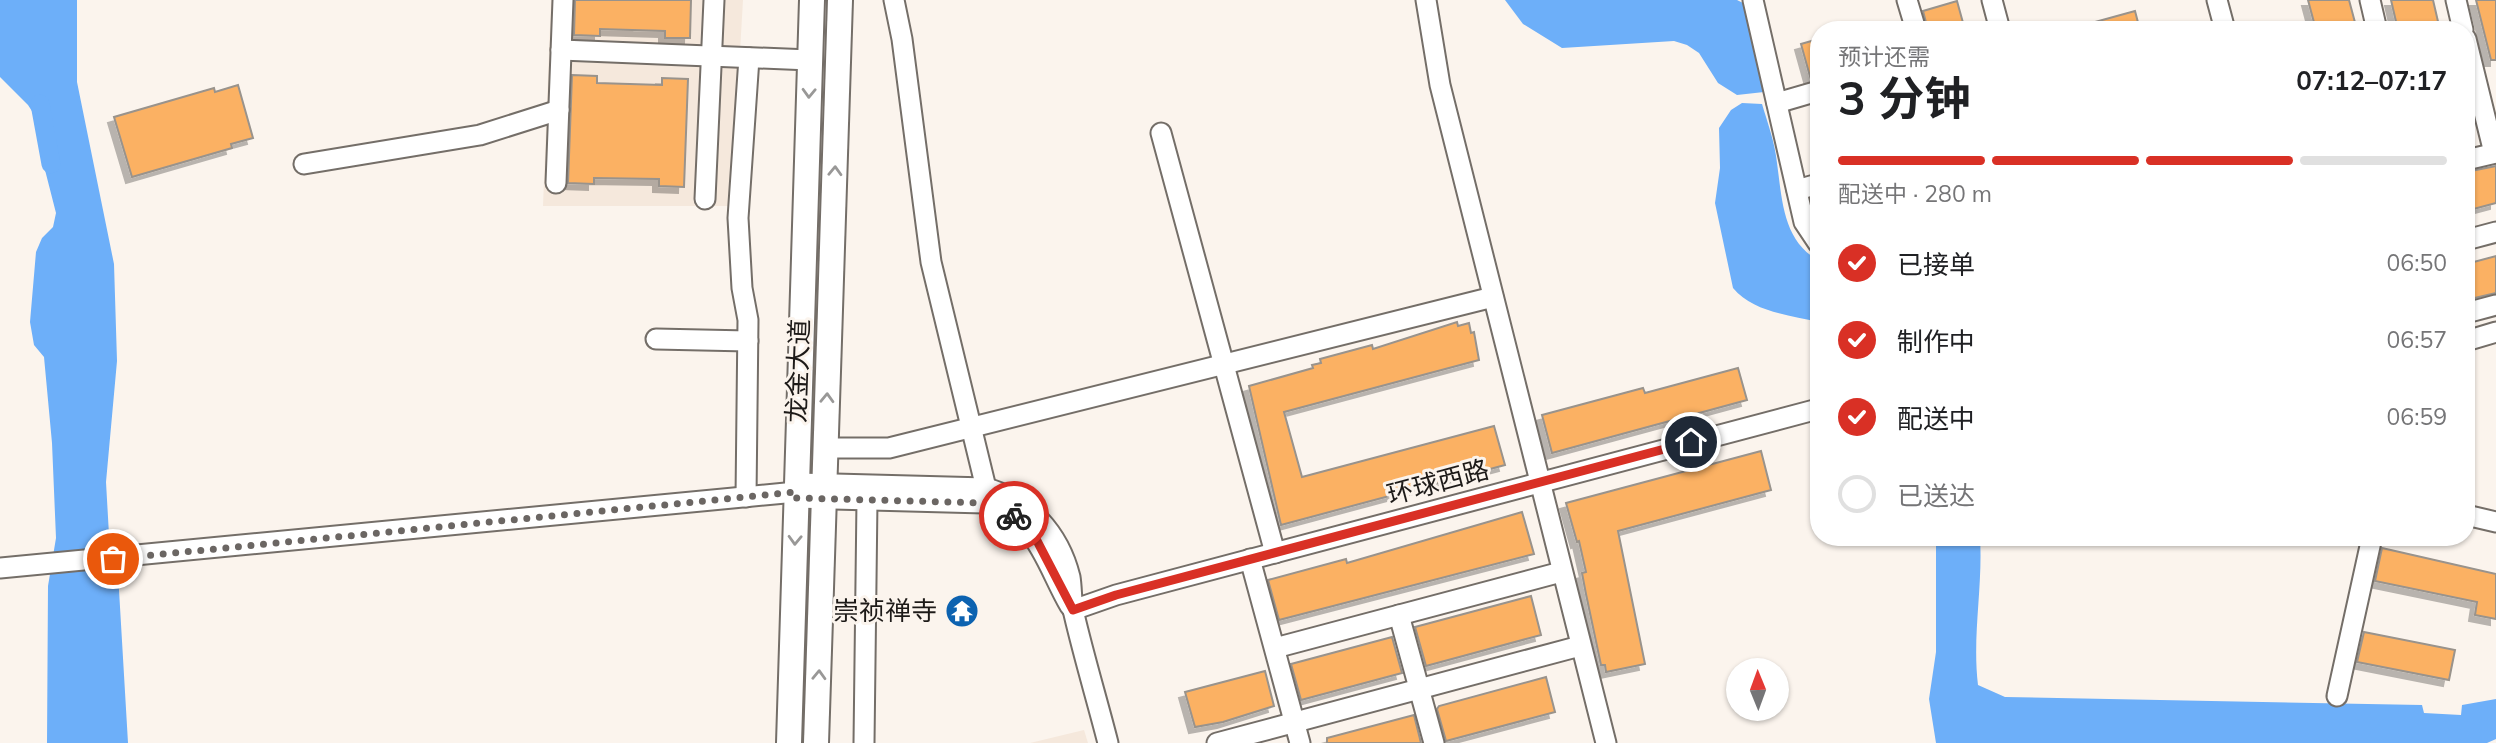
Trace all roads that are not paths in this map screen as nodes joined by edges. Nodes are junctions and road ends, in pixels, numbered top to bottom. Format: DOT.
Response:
graph roads {
  1 [pos="563,0"];
  2 [pos="714,0"];
  3 [pos="812,0"];
  4 [pos="840,0"];
  5 [pos="894,0"];
  6 [pos="1426,0"];
  7 [pos="1753,0"];
  8 [pos="1907,0"];
  9 [pos="1992,0"];
  10 [pos="2217,0"];
  11 [pos="2370,0"];
  12 [pos="2456,0"];
  13 [pos="1913,21"];
  14 [pos="1998,21"];
  15 [pos="2223,21"];
  16 [pos="2375,21"];
  17 [pos="2461,21"];
  18 [pos="561,50"];
  19 [pos="712,56"];
  20 [pos="749,58"];
  21 [pos="810,60"];
  22 [pos="2475,74"];
  23 [pos="1810,93"];
  24 [pos="1777,103"];
  25 [pos="559,110"];
  26 [pos="1161,133"];
  27 [pos="2495,153"];
  28 [pos="2475,158"];
  29 [pos="304,164"];
  30 [pos="556,183"];
  31 [pos="1810,186"];
  32 [pos="1797,190"];
  33 [pos="705,199"];
  34 [pos="1810,231"];
  35 [pos="2496,232"];
  36 [pos="2475,238"];
  37 [pos="1493,297"];
  38 [pos="2496,305"];
  39 [pos="2475,311"];
  40 [pos="2496,332"];
  41 [pos="2475,338"];
  42 [pos="656,339"];
  43 [pos="748,341"];
  44 [pos="1226,364"];
  45 [pos="1810,411"];
  46 [pos="972,427"];
  47 [pos="826,448"];
  48 [pos="1539,483"];
  49 [pos="986,488"];
  50 [pos="796,491"];
  51 [pos="825,491"];
  52 [pos="746,497"];
  53 [pos="867,500"];
  54 [pos="2475,517"];
  55 [pos="2496,522"];
  56 [pos="2370,546"];
  57 [pos="1275,553"];
  58 [pos="1251,559"];
  59 [pos="0,568"];
  60 [pos="1561,572"];
  61 [pos="1073,610"];
  62 [pos="1399,615"];
  63 [pos="1580,646"];
  64 [pos="1275,648"];
  65 [pos="1419,689"];
  66 [pos="2337,696"];
  67 [pos="1294,722"];
  68 [pos="789,743"];
  69 [pos="817,743"];
  70 [pos="864,743"];
  71 [pos="1108,743"];
  72 [pos="1217,743"];
  73 [pos="1300,743"];
  74 [pos="1434,743"];
  75 [pos="1606,743"];
  1 -- 18 [label="street"];
  2 -- 19 [label="street"];
  3 -- 21 [label="main road, 龙金大道"];
  47 -- 4 [label="main road, 龙金大道, one-way"];
  5 -- 46 [label="street"];
  6 -- 37 [label="street"];
  7 -- 24 [label="street"];
  8 -- 13 [label="street"];
  9 -- 14 [label="street"];
  10 -- 15 [label="street"];
  11 -- 16 [label="street"];
  12 -- 17 [label="street"];
  18 -- 19 [label="street"];
  18 -- 25 [label="street"];
  19 -- 20 [label="street"];
  19 -- 33 [label="street"];
  20 -- 21 [label="street"];
  20 -- 43 [label="street"];
  21 -- 50 [label="main road, 龙金大道, one-way"];
  22 -- 27 [label="street"];
  23 -- 24 [label="street"];
  24 -- 32 [label="street"];
  25 -- 29 [label="street"];
  25 -- 30 [label="street"];
  26 -- 44 [label="street"];
  27 -- 28 [label="street"];
  31 -- 32 [label="street"];
  32 -- 34 [label="street"];
  35 -- 36 [label="street"];
  37 -- 44 [label="street"];
  37 -- 48 [label="street"];
  38 -- 39 [label="street"];
  40 -- 41 [label="street"];
  42 -- 43 [label="street"];
  43 -- 52 [label="street"];
  44 -- 46 [label="street"];
  44 -- 57 [label="street"];
  45 -- 48 [label="street, 环球西路"];
  46 -- 47 [label="street"];
  46 -- 49 [label="street"];
  47 -- 51 [label="main road, 龙金大道"];
  48 -- 57 [label="street, 环球西路"];
  48 -- 60 [label="street"];
  49 -- 51 [label="street"];
  49 -- 61 [label="street"];
  50 -- 51 [label="street"];
  50 -- 52 [label="street"];
  50 -- 68 [label="main road, 龙金大道, one-way"];
  51 -- 53 [label="street"];
  69 -- 51 [label="main road, 龙金大道, one-way"];
  52 -- 59 [label="street"];
  53 -- 61 [label="street"];
  53 -- 70 [label="street"];
  54 -- 55 [label="street"];
  56 -- 66 [label="street"];
  57 -- 58 [label="street, 环球西路"];
  58 -- 61 [label="street, 环球西路"];
  58 -- 64 [label="street"];
  60 -- 62 [label="street"];
  60 -- 63 [label="street"];
  61 -- 71 [label="street"];
  62 -- 64 [label="street"];
  62 -- 65 [label="street"];
  63 -- 65 [label="street"];
  63 -- 75 [label="street"];
  64 -- 67 [label="street"];
  65 -- 67 [label="street"];
  65 -- 74 [label="street"];
  67 -- 72 [label="street"];
  67 -- 73 [label="street"];
}
